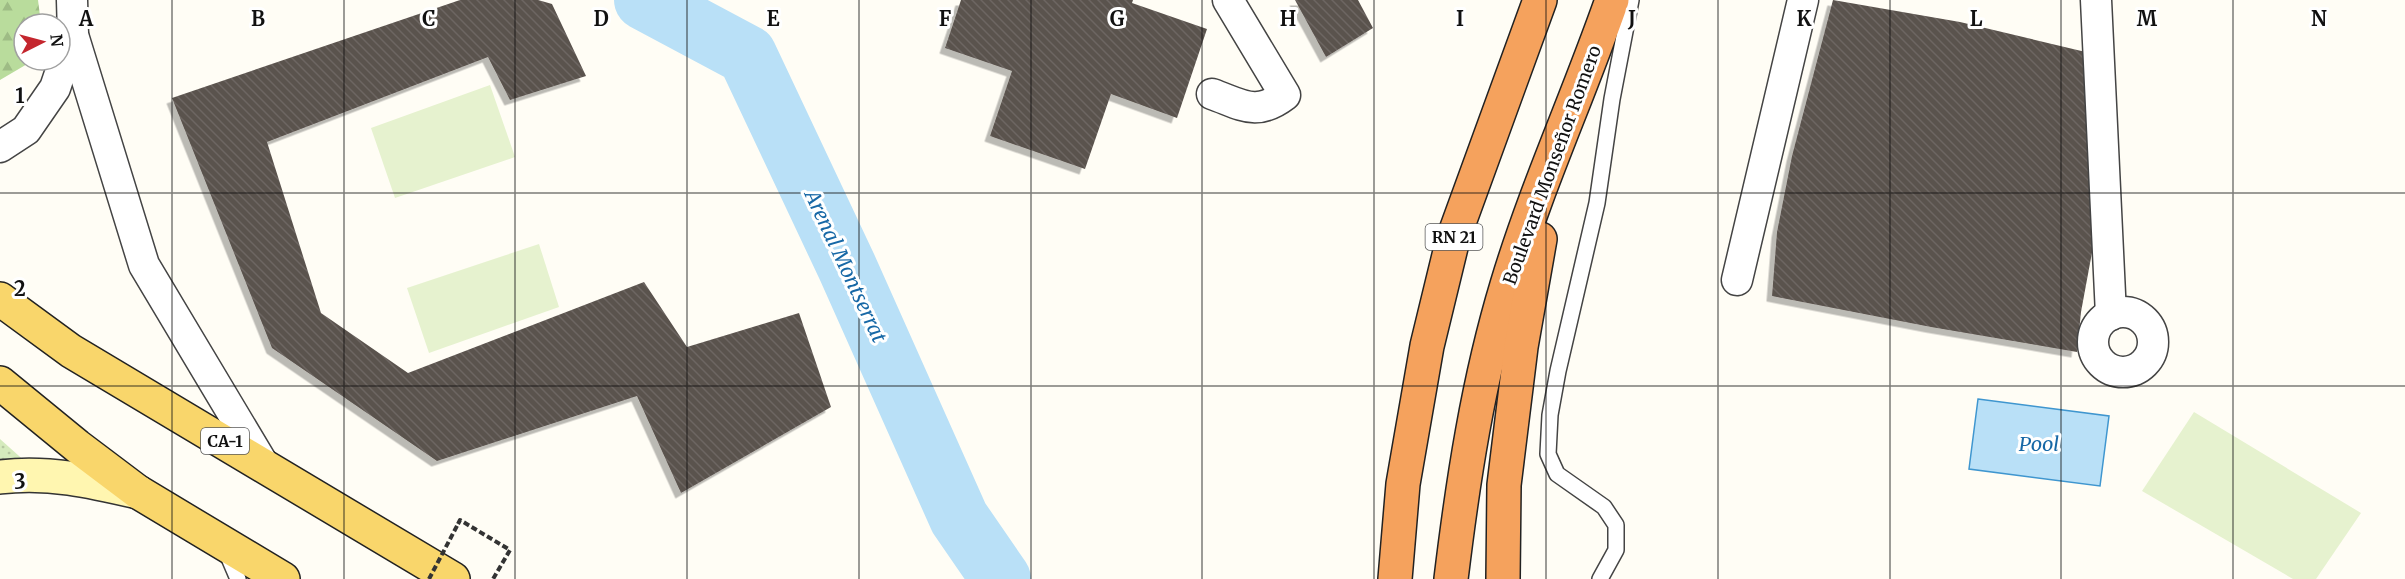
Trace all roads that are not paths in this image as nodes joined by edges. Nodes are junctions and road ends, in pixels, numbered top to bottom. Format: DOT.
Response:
graph roads {
  1 [pos="72,0"];
  2 [pos="1228,0"];
  3 [pos="1540,0"];
  4 [pos="1612,0"];
  5 [pos="1631,0"];
  6 [pos="1803,0"];
  7 [pos="2096,0"];
  8 [pos="73,35"];
  9 [pos="1212,94"];
  10 [pos="1560,140"];
  11 [pos="0,147"];
  12 [pos="1737,280"];
  13 [pos="0,299"];
  14 [pos="2111,315"];
  15 [pos="0,383"];
  16 [pos="263,464"];
  17 [pos="0,477"];
  18 [pos="138,492"];
  19 [pos="221,540"];
  20 [pos="238,579"];
  21 [pos="284,579"];
  22 [pos="453,579"];
  23 [pos="1395,579"];
  24 [pos="1451,579"];
  25 [pos="1503,579"];
  26 [pos="1600,579"];
  1 -- 8 [label="street"];
  2 -- 9 [label="street"];
  3 -- 23 [label="highway, RN 21"];
  4 -- 10 [label="highway, Boulevard Monseñor Romero"];
  5 -- 26 [label="lane"];
  6 -- 12 [label="street"];
  7 -- 14 [label="street"];
  8 -- 11 [label="street"];
  8 -- 16 [label="street"];
  10 -- 24 [label="highway, Boulevard Monseñor Romero"];
  10 -- 25 [label="highway"];
  13 -- 16 [label="main road, CA-1"];
  15 -- 18 [label="main road"];
  16 -- 22 [label="main road, CA-1"];
  17 -- 18 [label="street"];
  18 -- 19 [label="main road"];
  19 -- 20 [label="lane"];
  19 -- 21 [label="main road"];
}
